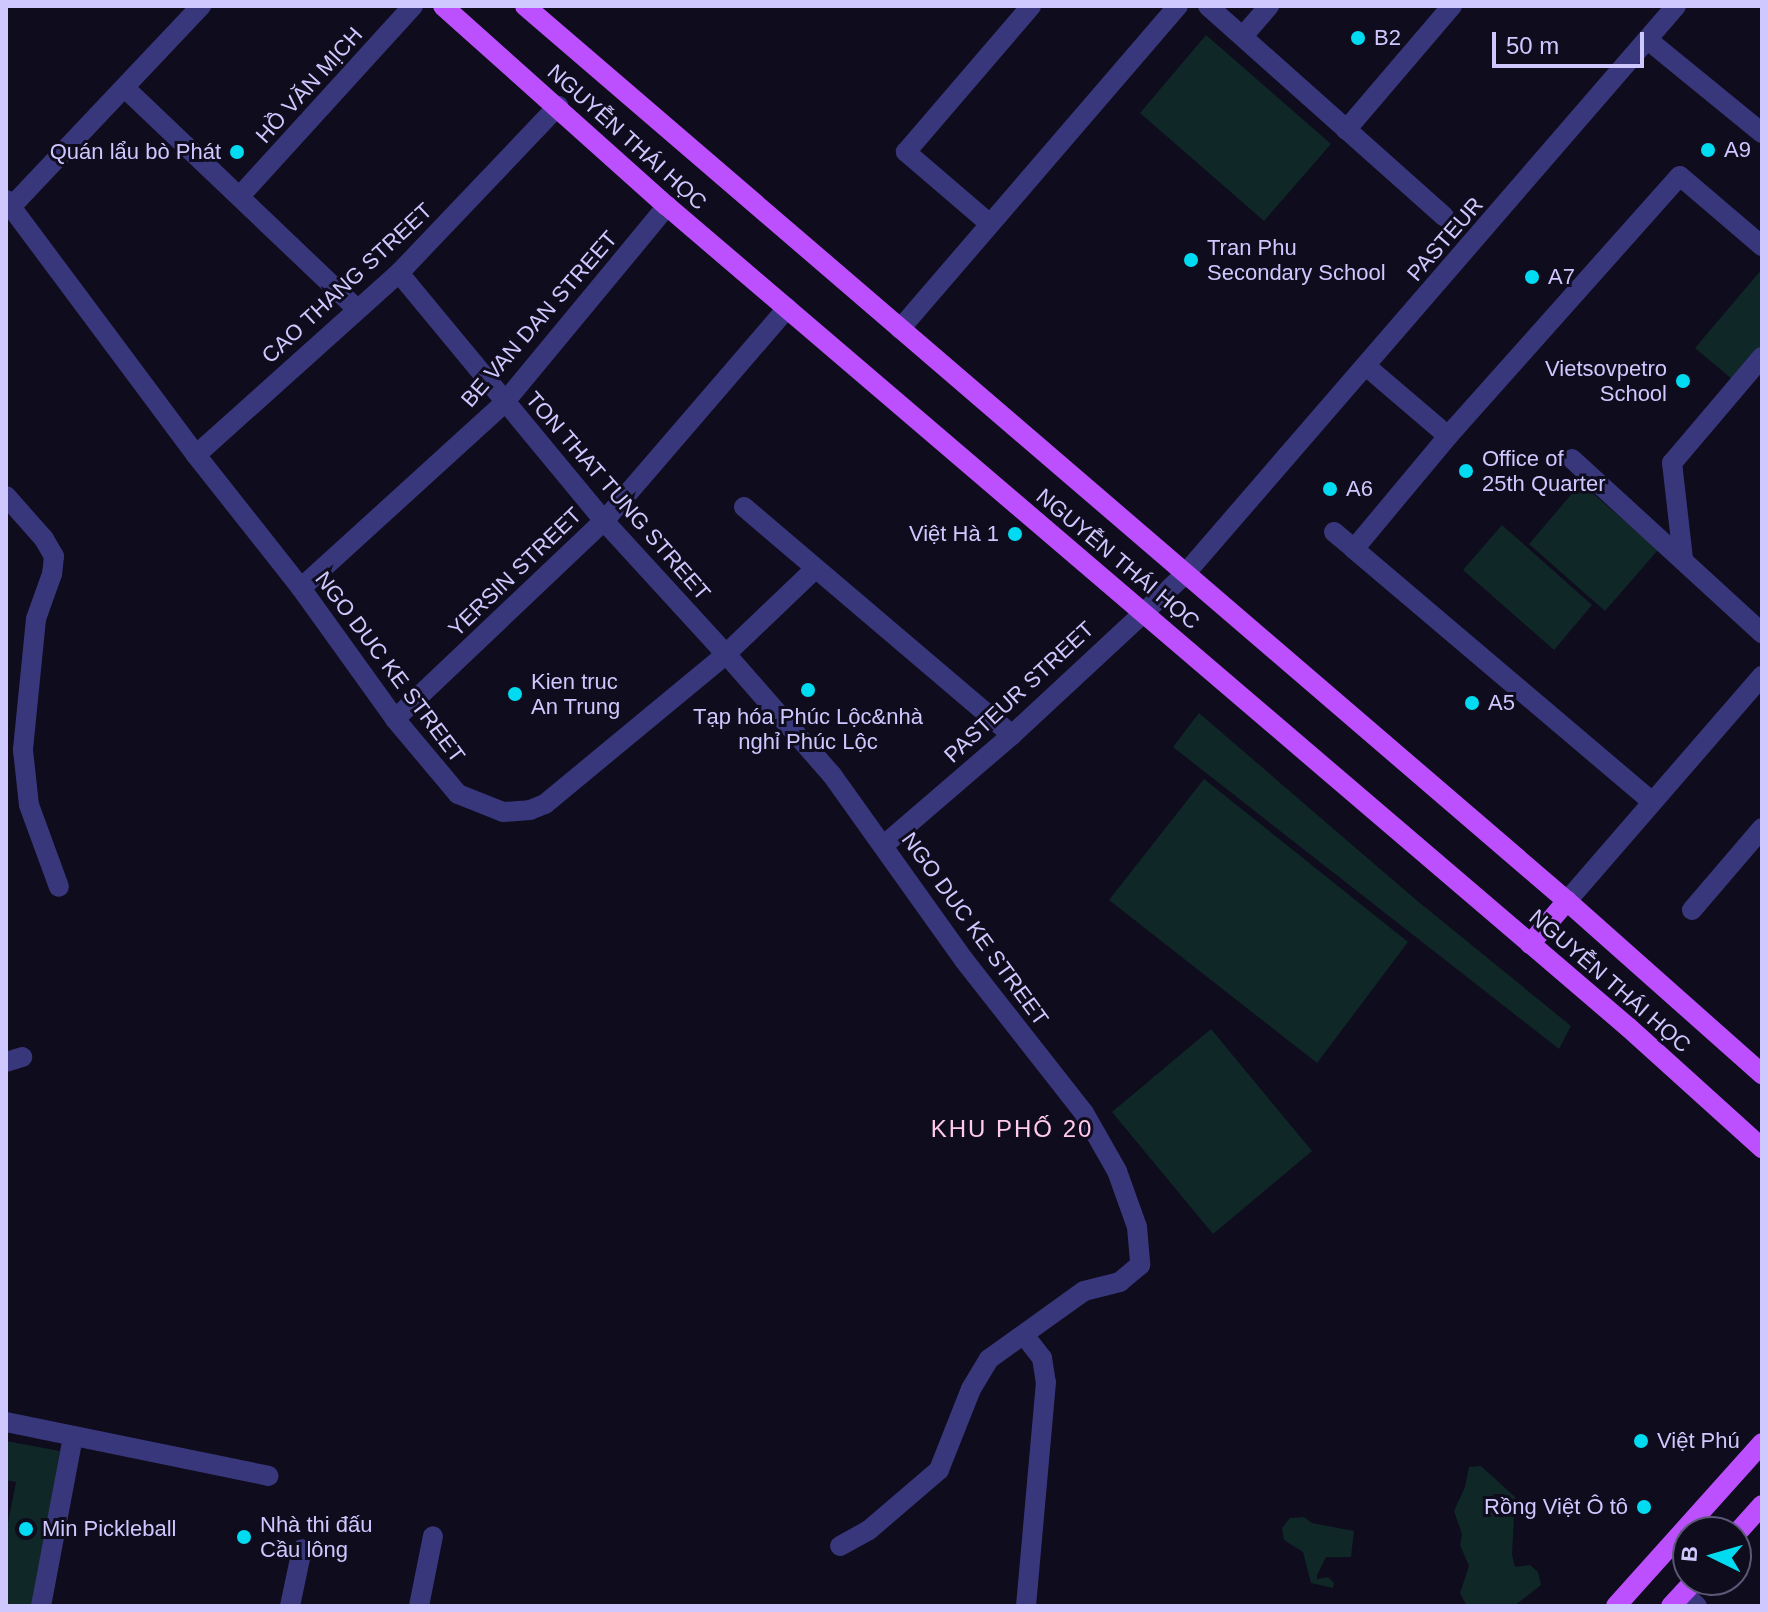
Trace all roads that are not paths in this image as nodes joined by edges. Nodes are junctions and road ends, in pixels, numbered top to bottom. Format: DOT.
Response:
graph roads {
  1 [pos="201,6"];
  2 [pos="413,6"];
  3 [pos="443,6"];
  4 [pos="525,6"];
  5 [pos="1031,6"];
  6 [pos="1178,6"];
  7 [pos="1208,6"];
  8 [pos="1269,6"];
  9 [pos="1452,6"];
  10 [pos="1676,6"];
  11 [pos="1243,36"];
  12 [pos="1648,40"];
  13 [pos="125,88"];
  14 [pos="558,106"];
  15 [pos="1758,122"];
  16 [pos="1346,130"];
  17 [pos="240,196"];
  18 [pos="8,203"];
  19 [pos="667,206"];
  20 [pos="1444,216"];
  21 [pos="990,224"];
  22 [pos="1762,246"];
  23 [pos="399,273"];
  24 [pos="787,308"];
  25 [pos="357,309"];
  26 [pos="900,329"];
  27 [pos="1762,357"];
  28 [pos="1366,366"];
  29 [pos="504,403"];
  30 [pos="1448,436"];
  31 [pos="196,455"];
  32 [pos="1572,459"];
  33 [pos="6,496"];
  34 [pos="744,507"];
  35 [pos="604,521"];
  36 [pos="1334,532"];
  37 [pos="1354,549"];
  38 [pos="1683,559"];
  39 [pos="815,569"];
  40 [pos="1185,574"];
  41 [pos="301,588"];
  42 [pos="1142,611"];
  43 [pos="1762,633"];
  44 [pos="726,654"];
  45 [pos="1762,676"];
  46 [pos="395,719"];
  47 [pos="1012,735"];
  48 [pos="1652,802"];
  49 [pos="1762,828"];
  50 [pos="884,845"];
  51 [pos="59,887"];
  52 [pos="1567,901"];
  53 [pos="1692,910"];
  54 [pos="1530,944"];
  55 [pos="1762,1074"];
  56 [pos="1762,1148"];
  57 [pos="1024,1335"];
  58 [pos="6,1422"];
  59 [pos="73,1436"];
  60 [pos="1762,1443"];
  61 [pos="268,1476"];
  62 [pos="433,1536"];
  63 [pos="840,1546"];
  64 [pos="302,1549"];
  65 [pos="41,1606"];
  66 [pos="290,1606"];
  67 [pos="419,1606"];
  68 [pos="1026,1606"];
  69 [pos="1616,1606"];
  1 -- 13 [label="street"];
  2 -- 17 [label="street, HỒ VĂN MỊCH"];
  3 -- 14 [label="main road, NGUYỄN THÁI HỌC"];
  4 -- 26 [label="main road, NGUYỄN THÁI HỌC"];
  5 -- 21 [label="street"];
  6 -- 21 [label="street"];
  7 -- 11 [label="street"];
  8 -- 11 [label="street"];
  9 -- 16 [label="street"];
  10 -- 12 [label="street, PASTEUR"];
  11 -- 16 [label="street"];
  12 -- 15 [label="street"];
  12 -- 28 [label="street, PASTEUR"];
  13 -- 17 [label="street"];
  13 -- 18 [label="street"];
  14 -- 19 [label="main road, NGUYỄN THÁI HỌC"];
  14 -- 23 [label="street, CAO THANG STREET"];
  16 -- 20 [label="street"];
  17 -- 25 [label="street"];
  18 -- 31 [label="street, NGO DUC KE STREET"];
  19 -- 24 [label="main road, NGUYỄN THÁI HỌC"];
  19 -- 29 [label="street, BE VAN DAN STREET"];
  21 -- 26 [label="street"];
  22 -- 30 [label="street"];
  23 -- 25 [label="street, CAO THANG STREET"];
  23 -- 29 [label="street, TON THAT TUNG STREET"];
  24 -- 35 [label="street, YERSIN STREET"];
  24 -- 42 [label="main road, NGUYỄN THÁI HỌC"];
  25 -- 31 [label="street, CAO THANG STREET"];
  26 -- 40 [label="main road, NGUYỄN THÁI HỌC"];
  27 -- 38 [label="street"];
  28 -- 30 [label="street"];
  28 -- 40 [label="street, PASTEUR"];
  29 -- 35 [label="street, TON THAT TUNG STREET"];
  29 -- 41 [label="street, BE VAN DAN STREET"];
  30 -- 37 [label="street"];
  31 -- 41 [label="street, NGO DUC KE STREET"];
  32 -- 38 [label="street"];
  33 -- 51 [label="street"];
  34 -- 39 [label="street"];
  35 -- 44 [label="street, TON THAT TUNG STREET"];
  35 -- 46 [label="street, YERSIN STREET"];
  36 -- 37 [label="street"];
  37 -- 48 [label="street"];
  38 -- 43 [label="street"];
  39 -- 44 [label="street"];
  39 -- 47 [label="street"];
  40 -- 42 [label="street, PASTEUR STREET"];
  40 -- 52 [label="main road, NGUYỄN THÁI HỌC"];
  41 -- 46 [label="street, NGO DUC KE STREET"];
  42 -- 47 [label="street, PASTEUR STREET"];
  42 -- 54 [label="main road, NGUYỄN THÁI HỌC"];
  44 -- 46 [label="street, NGO DUC KE STREET"];
  44 -- 50 [label="street, NGO DUC KE STREET"];
  45 -- 48 [label="street"];
  47 -- 50 [label="street, PASTEUR STREET"];
  48 -- 52 [label="street"];
  49 -- 53 [label="street"];
  50 -- 57 [label="street, NGO DUC KE STREET"];
  52 -- 54 [label="main road"];
  52 -- 55 [label="main road, NGUYỄN THÁI HỌC"];
  54 -- 56 [label="main road, NGUYỄN THÁI HỌC"];
  57 -- 63 [label="street"];
  57 -- 68 [label="street"];
  58 -- 59 [label="street"];
  59 -- 61 [label="street"];
  59 -- 65 [label="street"];
  60 -- 69 [label="main road"];
  62 -- 67 [label="street"];
  64 -- 66 [label="street"];
}
